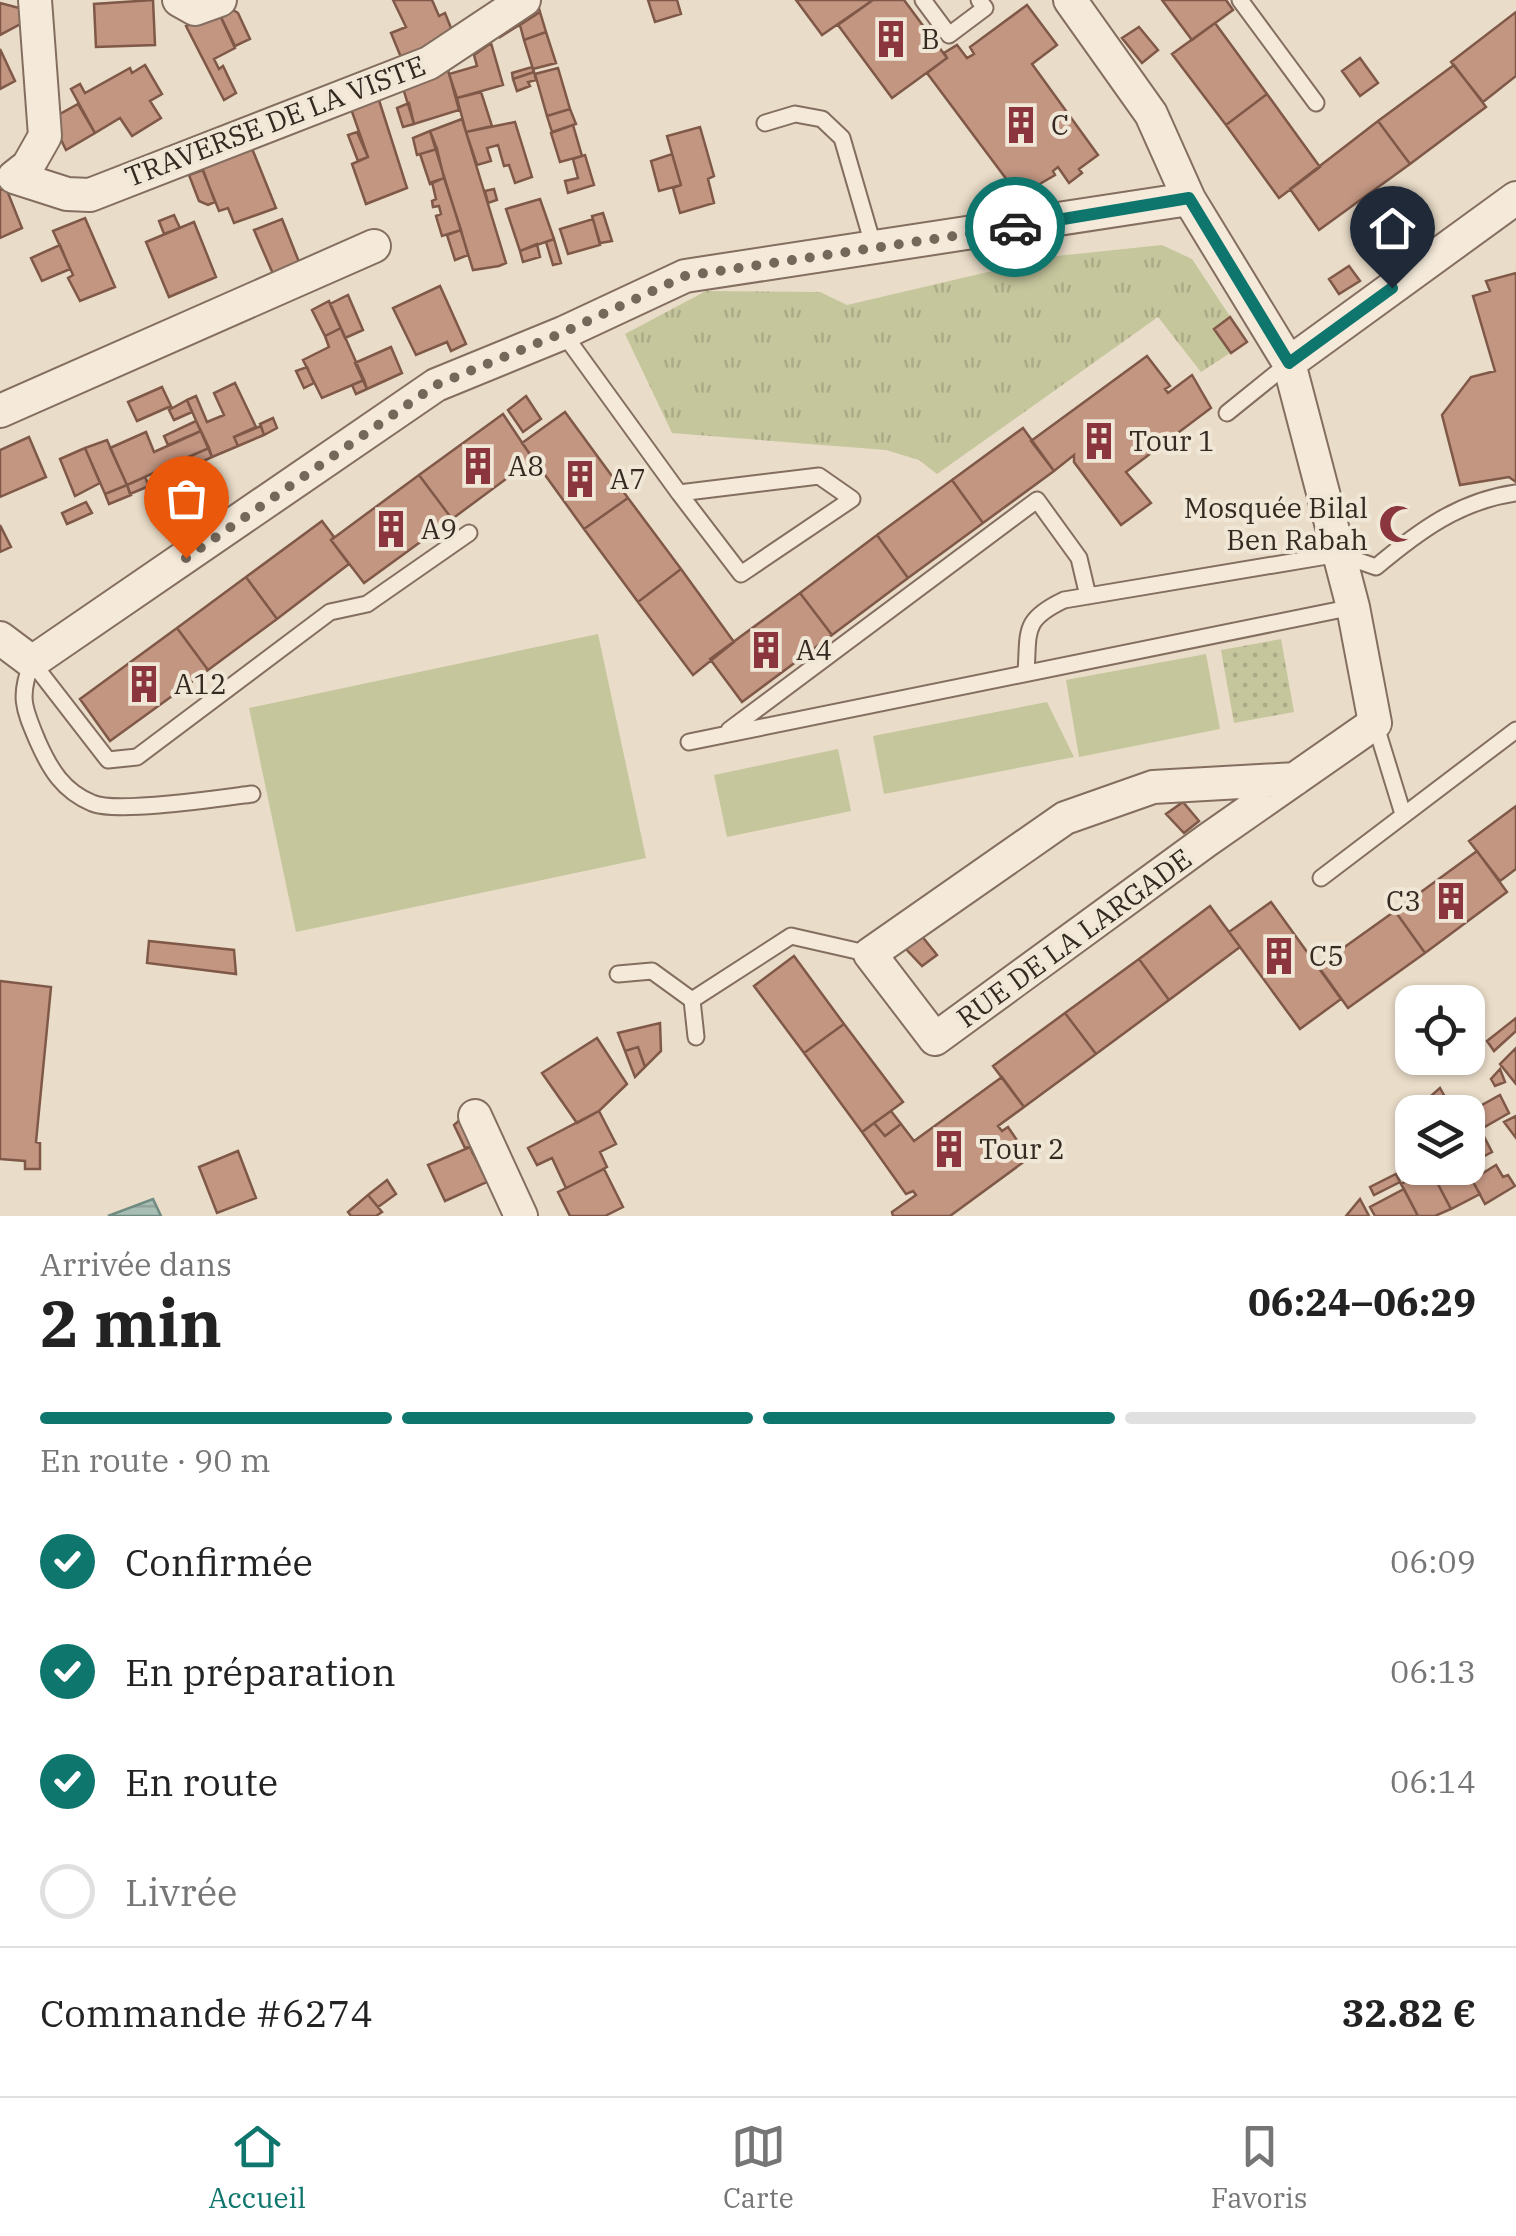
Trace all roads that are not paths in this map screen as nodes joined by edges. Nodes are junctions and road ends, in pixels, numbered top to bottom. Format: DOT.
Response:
graph roads {
  1 [pos="35,0"];
  2 [pos="179,0"];
  3 [pos="220,0"];
  4 [pos="524,0"];
  5 [pos="923,0"];
  6 [pos="979,0"];
  7 [pos="1070,0"];
  8 [pos="1240,0"];
  9 [pos="1316,103"];
  10 [pos="764,123"];
  11 [pos="7,177"];
  12 [pos="1189,198"];
  13 [pos="1516,198"];
  14 [pos="374,246"];
  15 [pos="874,248"];
  16 [pos="562,333"];
  17 [pos="1289,363"];
  18 [pos="0,411"];
  19 [pos="1226,413"];
  20 [pos="679,493"];
  21 [pos="1516,493"];
  22 [pos="469,533"];
  23 [pos="1339,554"];
  24 [pos="1088,596"];
  25 [pos="1353,607"];
  26 [pos="0,638"];
  27 [pos="32,662"];
  28 [pos="1026,672"];
  29 [pos="1375,723"];
  30 [pos="1516,730"];
  31 [pos="723,735"];
  32 [pos="689,742"];
  33 [pos="1295,778"];
  34 [pos="252,794"];
  35 [pos="1403,814"];
  36 [pos="1320,878"];
  37 [pos="870,954"];
  38 [pos="618,974"];
  39 [pos="692,1000"];
  40 [pos="696,1037"];
  41 [pos="476,1116"];
  42 [pos="521,1216"];
  1 -- 11 [label="street, TRAVERSE DE LA VISTE"];
  2 -- 3 [label="street"];
  4 -- 11 [label="street, TRAVERSE DE LA VISTE"];
  5 -- 6 [label="lane"];
  7 -- 12 [label="street"];
  8 -- 9 [label="lane"];
  10 -- 15 [label="lane"];
  12 -- 15 [label="street"];
  12 -- 17 [label="street"];
  13 -- 17 [label="street"];
  14 -- 18 [label="street"];
  15 -- 16 [label="street"];
  16 -- 20 [label="lane"];
  16 -- 27 [label="street"];
  17 -- 19 [label="lane"];
  17 -- 23 [label="street"];
  20 -- 20 [label="lane"];
  21 -- 23 [label="lane"];
  22 -- 27 [label="lane"];
  23 -- 24 [label="lane"];
  23 -- 25 [label="street"];
  24 -- 28 [label="lane"];
  24 -- 31 [label="lane"];
  25 -- 28 [label="lane"];
  25 -- 29 [label="street"];
  26 -- 27 [label="street"];
  27 -- 34 [label="lane"];
  28 -- 31 [label="lane"];
  29 -- 33 [label="street, RUE DE LA LARGADE"];
  29 -- 35 [label="lane"];
  30 -- 35 [label="lane"];
  31 -- 32 [label="lane"];
  33 -- 37 [label="street"];
  33 -- 37 [label="street, RUE DE LA LARGADE"];
  35 -- 36 [label="lane"];
  37 -- 39 [label="lane"];
  38 -- 39 [label="lane"];
  39 -- 40 [label="lane"];
  41 -- 42 [label="street"];
}
